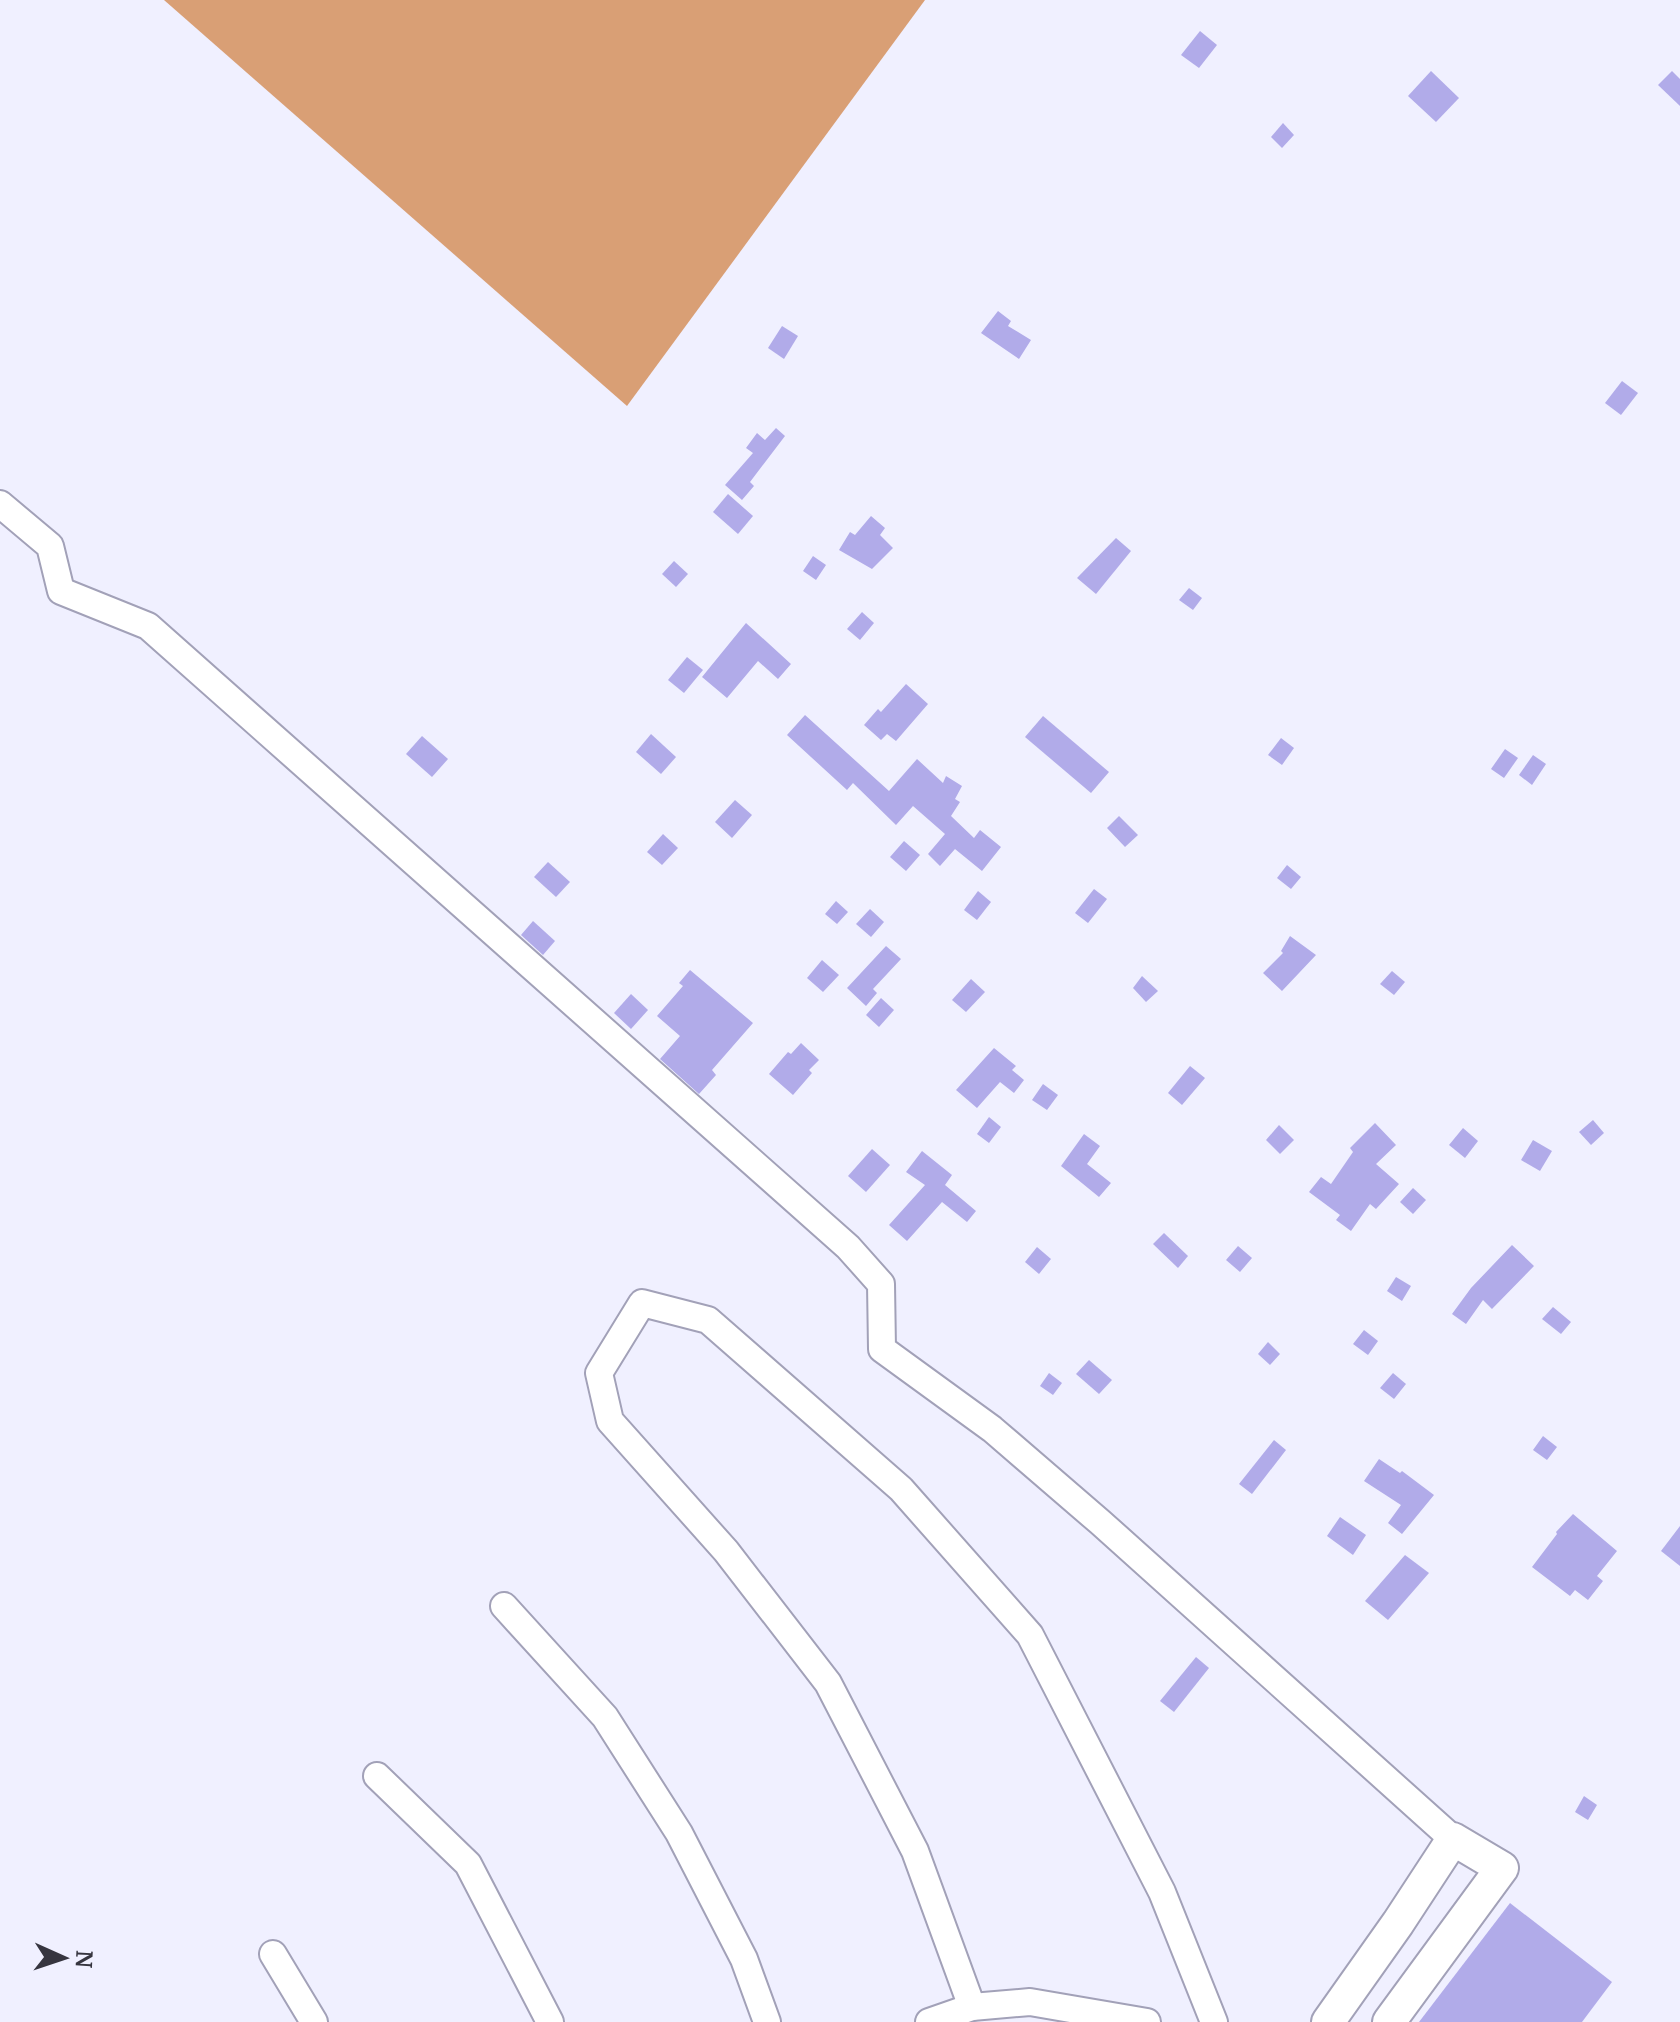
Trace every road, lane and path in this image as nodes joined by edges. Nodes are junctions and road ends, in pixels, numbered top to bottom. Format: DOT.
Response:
graph roads {
  1 [pos="0,504"];
  2 [pos="504,1606"];
  3 [pos="377,1776"];
  4 [pos="1453,1839"];
  5 [pos="273,1954"];
  6 [pos="972,2007"];
  7 [pos="314,2022"];
  8 [pos="550,2022"];
  9 [pos="767,2022"];
  10 [pos="929,2022"];
  11 [pos="1147,2022"];
  12 [pos="1214,2022"];
  13 [pos="1328,2022"];
  14 [pos="1389,2022"];
  1 -- 4 [label="street"];
  2 -- 9 [label="street"];
  3 -- 8 [label="street"];
  4 -- 13 [label="main road"];
  4 -- 14 [label="main road"];
  5 -- 7 [label="street"];
  6 -- 10 [label="street"];
  6 -- 11 [label="street"];
  6 -- 12 [label="street"];
}
